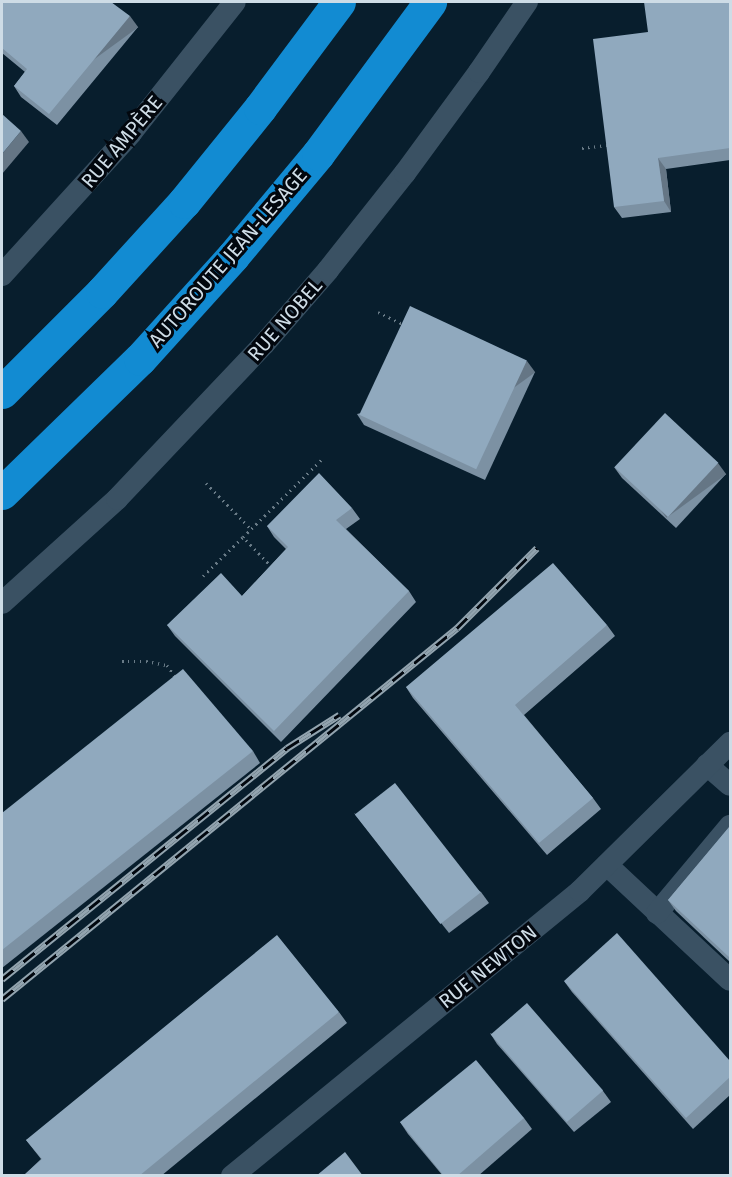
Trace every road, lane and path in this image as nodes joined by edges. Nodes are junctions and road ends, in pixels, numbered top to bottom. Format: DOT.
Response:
graph roads {
  1 [pos="235,2"];
  2 [pos="339,2"];
  3 [pos="430,2"];
  4 [pos="526,2"];
  5 [pos="612,145"];
  6 [pos="582,148"];
  7 [pos="2,275"];
  8 [pos="378,312"];
  9 [pos="412,328"];
  10 [pos="2,392"];
  11 [pos="323,458"];
  12 [pos="206,483"];
  13 [pos="2,493"];
  14 [pos="251,529"];
  15 [pos="243,537"];
  16 [pos="280,575"];
  17 [pos="203,576"];
  18 [pos="2,603"];
  19 [pos="122,661"];
  20 [pos="177,680"];
  21 [pos="730,743"];
  22 [pos="707,765"];
  23 [pos="730,785"];
  24 [pos="730,826"];
  25 [pos="607,865"];
  26 [pos="657,913"];
  27 [pos="730,980"];
  28 [pos="232,1176"];
  1 -- 7 [label="street, RUE AMPÈRE"];
  2 -- 10 [label="highway"];
  3 -- 13 [label="highway, AUTOROUTE JEAN-LESAGE"];
  4 -- 18 [label="street, RUE NOBEL"];
  5 -- 6 [label="path"];
  8 -- 9 [label="path"];
  11 -- 14 [label="path"];
  12 -- 14 [label="path"];
  14 -- 15 [label="path"];
  15 -- 16 [label="path"];
  15 -- 17 [label="path"];
  19 -- 20 [label="path"];
  21 -- 22 [label="street, RUE NEWTON"];
  22 -- 23 [label="street"];
  22 -- 25 [label="street, RUE NEWTON"];
  24 -- 26 [label="street"];
  25 -- 26 [label="street"];
  25 -- 28 [label="street, RUE NEWTON"];
  26 -- 27 [label="street"];
}
